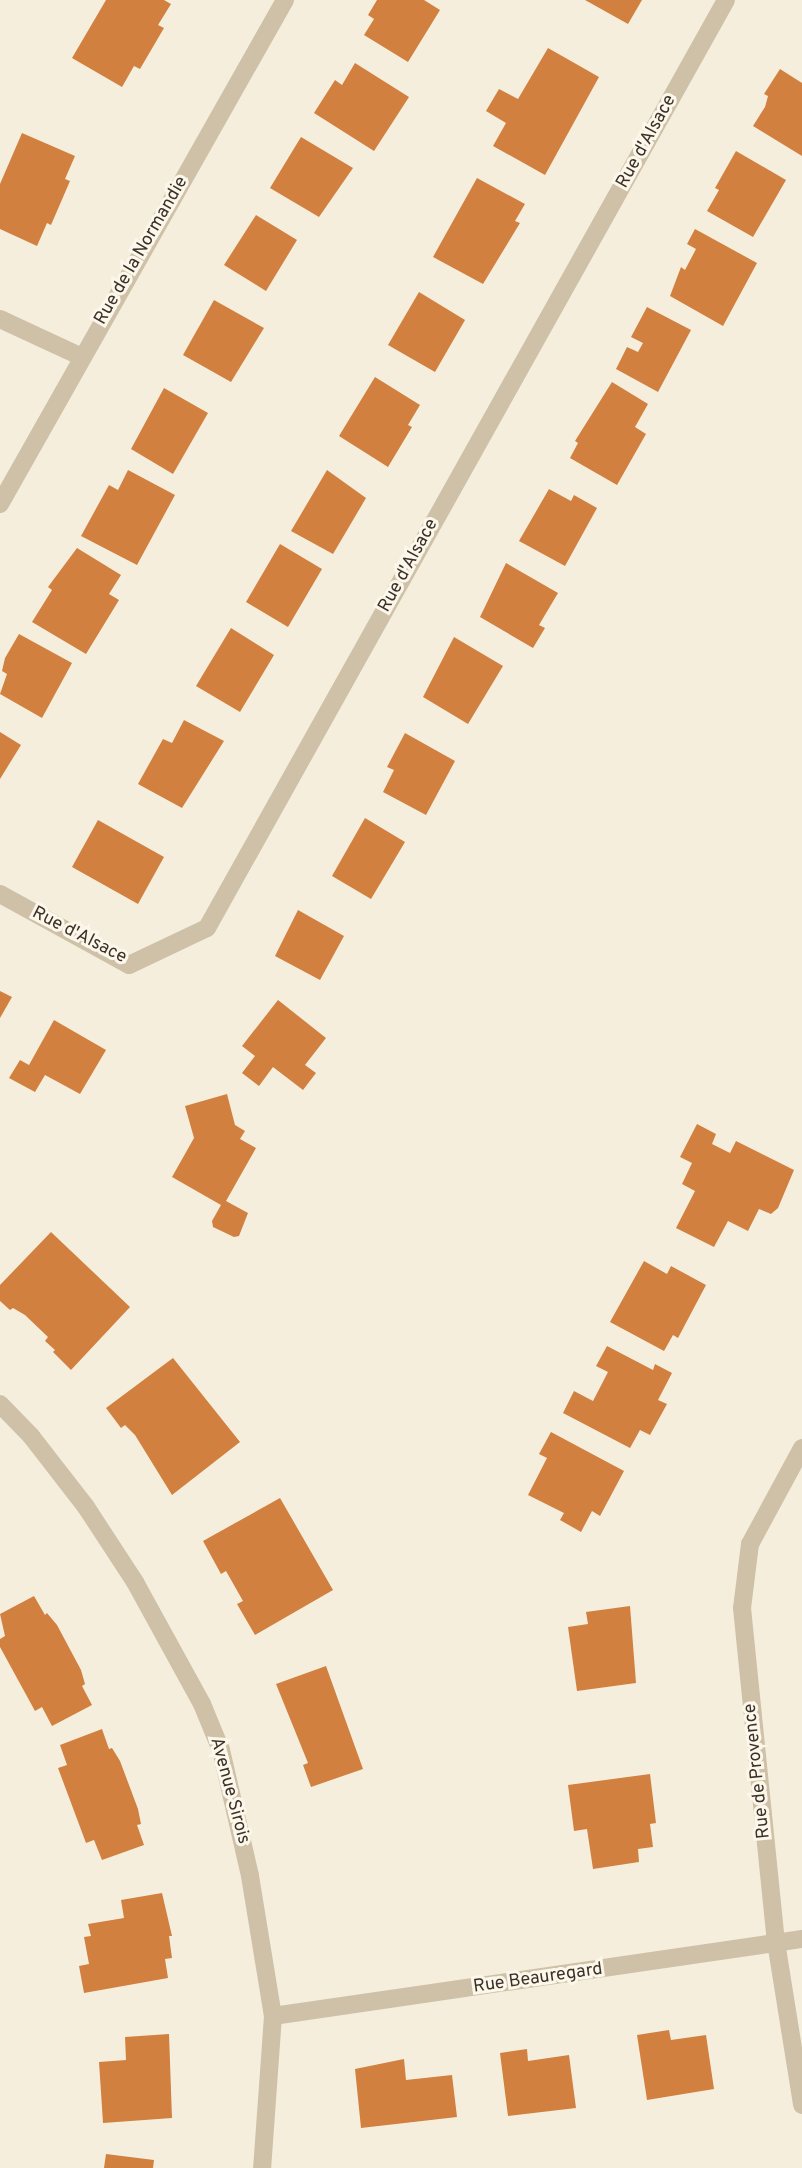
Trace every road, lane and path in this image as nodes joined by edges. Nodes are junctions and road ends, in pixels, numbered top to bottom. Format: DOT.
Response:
graph roads {
  1 [pos="285,0"];
  2 [pos="726,0"];
  3 [pos="0,319"];
  4 [pos="82,357"];
  5 [pos="0,504"];
  6 [pos="0,894"];
  7 [pos="0,1404"];
  8 [pos="802,1448"];
  9 [pos="802,1939"];
  10 [pos="776,1942"];
  11 [pos="273,2016"];
  12 [pos="802,2105"];
  13 [pos="262,2168"];
  1 -- 4 [label="street, Rue de la Normandie"];
  2 -- 6 [label="street, Rue d'Alsace"];
  3 -- 4 [label="street"];
  4 -- 5 [label="street, Rue de la Normandie"];
  7 -- 11 [label="street, Avenue Sirois"];
  8 -- 10 [label="street, Rue de Provence"];
  9 -- 10 [label="street, Rue Beauregard"];
  10 -- 11 [label="street, Rue Beauregard"];
  10 -- 12 [label="street, Rue de Provence"];
  11 -- 13 [label="street, Avenue Sirois"];
}
